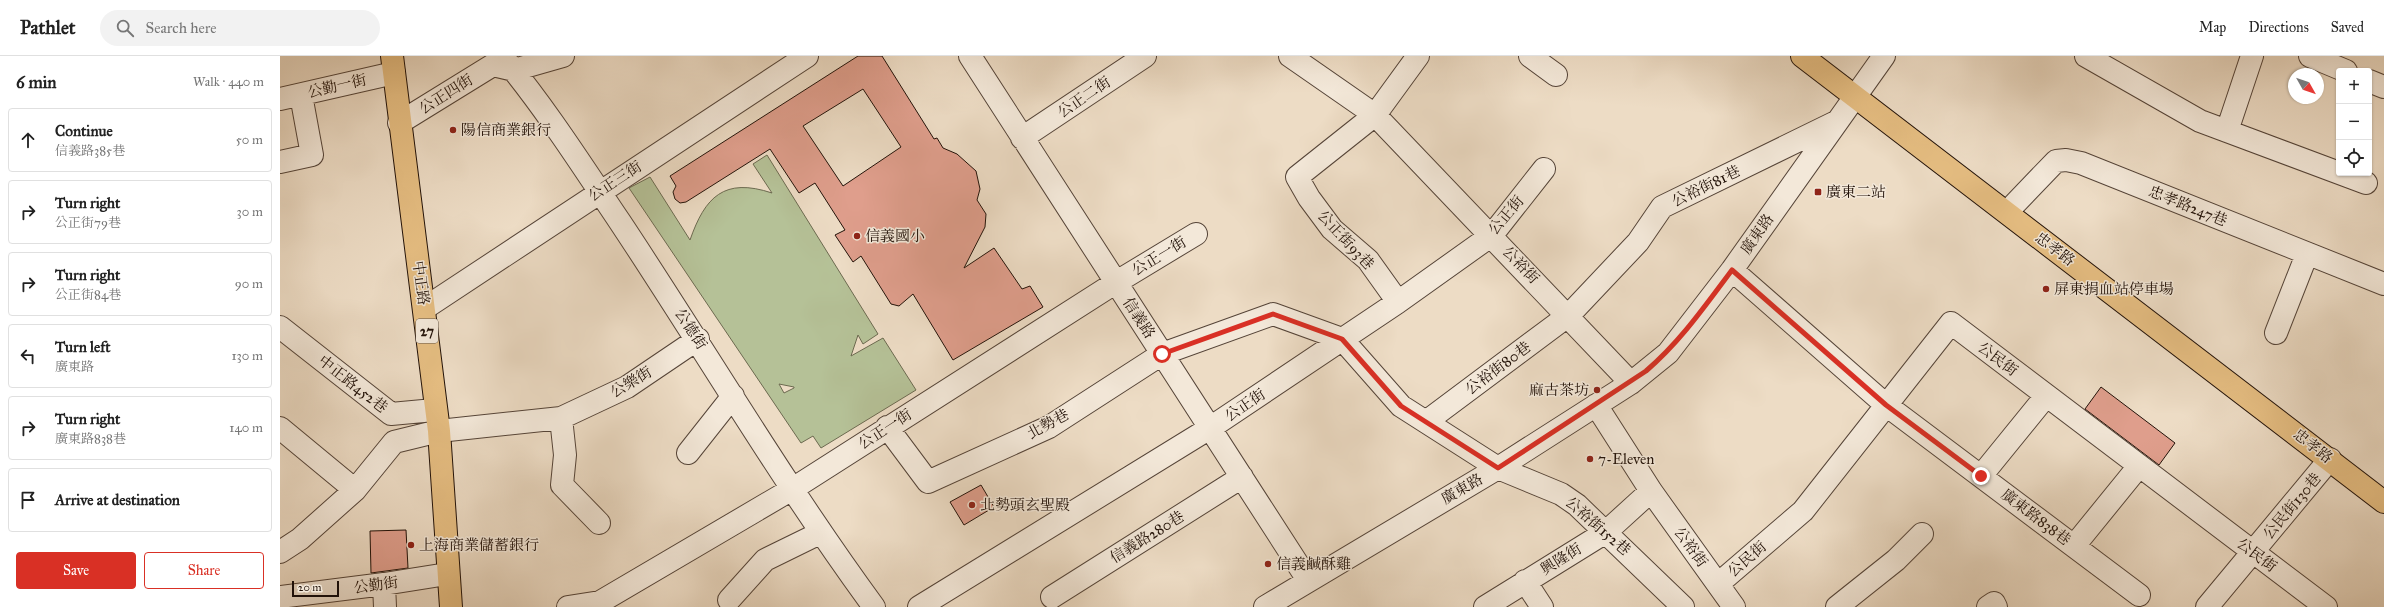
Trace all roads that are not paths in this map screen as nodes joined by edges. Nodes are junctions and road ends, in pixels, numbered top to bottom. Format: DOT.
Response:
graph roads {
  1 [pos="563,56"];
  2 [pos="807,56"];
  3 [pos="970,56"];
  4 [pos="1145,56"];
  5 [pos="1290,56"];
  6 [pos="1530,56"];
  7 [pos="1802,56"];
  8 [pos="1884,56"];
  9 [pos="2086,56"];
  10 [pos="2252,56"];
  11 [pos="2310,56"];
  12 [pos="1409,59"];
  13 [pos="508,63"];
  14 [pos="393,65"];
  15 [pos="2339,68"];
  16 [pos="1556,75"];
  17 [pos="2372,82"];
  18 [pos="2384,87"];
  19 [pos="1854,96"];
  20 [pos="290,97"];
  21 [pos="1376,115"];
  22 [pos="399,123"];
  23 [pos="1835,123"];
  24 [pos="2227,131"];
  25 [pos="1022,138"];
  26 [pos="280,162"];
  27 [pos="1544,169"];
  28 [pos="2366,184"];
  29 [pos="599,191"];
  30 [pos="2007,212"];
  31 [pos="1196,234"];
  32 [pos="1492,235"];
  33 [pos="2307,254"];
  34 [pos="1732,270"];
  35 [pos="1115,283"];
  36 [pos="2384,284"];
  37 [pos="1398,302"];
  38 [pos="425,308"];
  39 [pos="1569,315"];
  40 [pos="280,327"];
  41 [pos="2276,333"];
  42 [pos="698,339"];
  43 [pos="1342,339"];
  44 [pos="1162,354"];
  45 [pos="1631,382"];
  46 [pos="733,396"];
  47 [pos="2046,396"];
  48 [pos="1596,405"];
  49 [pos="1886,405"];
  50 [pos="561,418"];
  51 [pos="436,420"];
  52 [pos="1427,421"];
  53 [pos="887,427"];
  54 [pos="280,428"];
  55 [pos="1210,428"];
  56 [pos="688,453"];
  57 [pos="2330,459"];
  58 [pos="2139,466"];
  59 [pos="1498,468"];
  60 [pos="1981,476"];
  61 [pos="1242,477"];
  62 [pos="794,488"];
  63 [pos="355,490"];
  64 [pos="1651,491"];
  65 [pos="2384,502"];
  66 [pos="599,524"];
  67 [pos="1606,532"];
  68 [pos="820,533"];
  69 [pos="1922,534"];
  70 [pos="2074,546"];
  71 [pos="280,552"];
  72 [pos="2253,552"];
  73 [pos="447,574"];
  74 [pos="1308,580"];
  75 [pos="1526,581"];
  76 [pos="384,584"];
  77 [pos="1718,584"];
  78 [pos="2139,595"];
  79 [pos="280,597"];
  80 [pos="1052,597"];
  81 [pos="729,600"];
  82 [pos="601,605"];
  83 [pos="385,607"];
  84 [pos="451,607"];
  85 [pos="568,607"];
  86 [pos="874,607"];
  87 [pos="919,607"];
  88 [pos="1265,607"];
  89 [pos="1485,607"];
  90 [pos="1542,607"];
  91 [pos="1683,607"];
  92 [pos="1734,607"];
  93 [pos="1837,607"];
  94 [pos="2207,607"];
  95 [pos="2326,607"];
  1 -- 13 [label="street, 公正四街"];
  2 -- 29 [label="street, 公正三街"];
  3 -- 25 [label="street, 信義路"];
  4 -- 25 [label="street, 公正二街"];
  5 -- 21 [label="street, 公裕街"];
  6 -- 16 [label="street"];
  7 -- 19 [label="main road, 忠孝路"];
  8 -- 19 [label="street, 廣東路"];
  9 -- 24 [label="street"];
  10 -- 24 [label="street"];
  11 -- 15 [label="street"];
  12 -- 21 [label="street"];
  13 -- 22 [label="street, 公正四街"];
  13 -- 29 [label="street, 公德街"];
  14 -- 20 [label="street, 公勤一街"];
  14 -- 22 [label="main road, 中正路 / 27"];
  17 -- 18 [label="street"];
  19 -- 23 [label="street, 廣東路"];
  19 -- 30 [label="main road, 忠孝路"];
  20 -- 26 [label="street"];
  21 -- 32 [label="street, 公裕街"];
  21 -- 37 [label="street, 公正街93巷"];
  22 -- 38 [label="main road, 中正路 / 27"];
  23 -- 34 [label="street, 廣東路"];
  23 -- 39 [label="street, 公裕街81巷"];
  24 -- 28 [label="street"];
  25 -- 35 [label="street, 信義路"];
  27 -- 32 [label="street, 公正街"];
  29 -- 38 [label="street, 公正三街"];
  29 -- 42 [label="street, 公德街"];
  30 -- 33 [label="street, 忠孝路247巷"];
  30 -- 57 [label="main road, 忠孝路"];
  31 -- 35 [label="street, 公正一街"];
  32 -- 37 [label="street, 公正街"];
  32 -- 39 [label="street, 公裕街"];
  33 -- 36 [label="street, 忠孝路247巷"];
  33 -- 41 [label="street"];
  34 -- 45 [label="street, 廣東路"];
  34 -- 49 [label="street, 廣東路838巷"];
  35 -- 44 [label="street, 信義路"];
  35 -- 53 [label="street, 公正一街"];
  37 -- 43 [label="street, 公正街"];
  38 -- 51 [label="main road, 中正路 / 27"];
  39 -- 45 [label="street, 公裕街"];
  39 -- 52 [label="street, 公裕街80巷"];
  40 -- 51 [label="street, 中正路452巷"];
  42 -- 46 [label="street, 公德街"];
  42 -- 50 [label="street, 公樂街"];
  43 -- 44 [label="street, 北勢巷"];
  43 -- 52 [label="street, 公裕街152巷"];
  43 -- 55 [label="street, 公正街"];
  44 -- 53 [label="street, 北勢巷"];
  44 -- 55 [label="street, 信義路"];
  45 -- 48 [label="street, 廣東路"];
  46 -- 56 [label="street"];
  46 -- 62 [label="street, 公德街"];
  47 -- 49 [label="street, 公民街"];
  47 -- 58 [label="street, 公民街"];
  47 -- 60 [label="street"];
  48 -- 59 [label="street, 廣東路"];
  48 -- 64 [label="street, 公裕街"];
  49 -- 60 [label="street, 廣東路838巷"];
  49 -- 77 [label="street, 公民街"];
  50 -- 51 [label="street, 公樂街"];
  50 -- 66 [label="street"];
  51 -- 63 [label="street"];
  51 -- 73 [label="main road, 中正路 / 27"];
  52 -- 59 [label="street, 公裕街152巷"];
  53 -- 62 [label="street, 公正一街"];
  54 -- 63 [label="street"];
  55 -- 61 [label="street, 信義路"];
  55 -- 87 [label="street, 公正街"];
  57 -- 65 [label="main road, 忠孝路"];
  57 -- 72 [label="street, 公民街130巷"];
  58 -- 70 [label="street"];
  58 -- 72 [label="street, 公民街"];
  59 -- 67 [label="street, 公裕街152巷"];
  59 -- 74 [label="street, 廣東路"];
  60 -- 70 [label="street, 廣東路838巷"];
  61 -- 74 [label="street, 信義路"];
  61 -- 80 [label="street, 信義路280巷"];
  62 -- 68 [label="street, 公德街"];
  62 -- 82 [label="street, 公正一街"];
  63 -- 71 [label="street"];
  64 -- 67 [label="street, 興隆街"];
  64 -- 77 [label="street, 公裕街"];
  67 -- 75 [label="street, 興隆街"];
  67 -- 91 [label="street, 公裕街152巷"];
  68 -- 81 [label="street"];
  68 -- 86 [label="street, 公德街"];
  69 -- 93 [label="street"];
  70 -- 78 [label="street, 廣東路838巷"];
  72 -- 94 [label="street, 公民街130巷"];
  72 -- 95 [label="street, 公民街"];
  73 -- 76 [label="street, 公勤街"];
  73 -- 84 [label="main road, 中正路 / 27"];
  74 -- 88 [label="street, 廣東路"];
  75 -- 89 [label="street, 興隆街"];
  75 -- 90 [label="street"];
  76 -- 79 [label="street, 公勤街"];
  76 -- 83 [label="street"];
  77 -- 92 [label="street, 公裕街"];
  82 -- 85 [label="street, 公正一街"];
}
